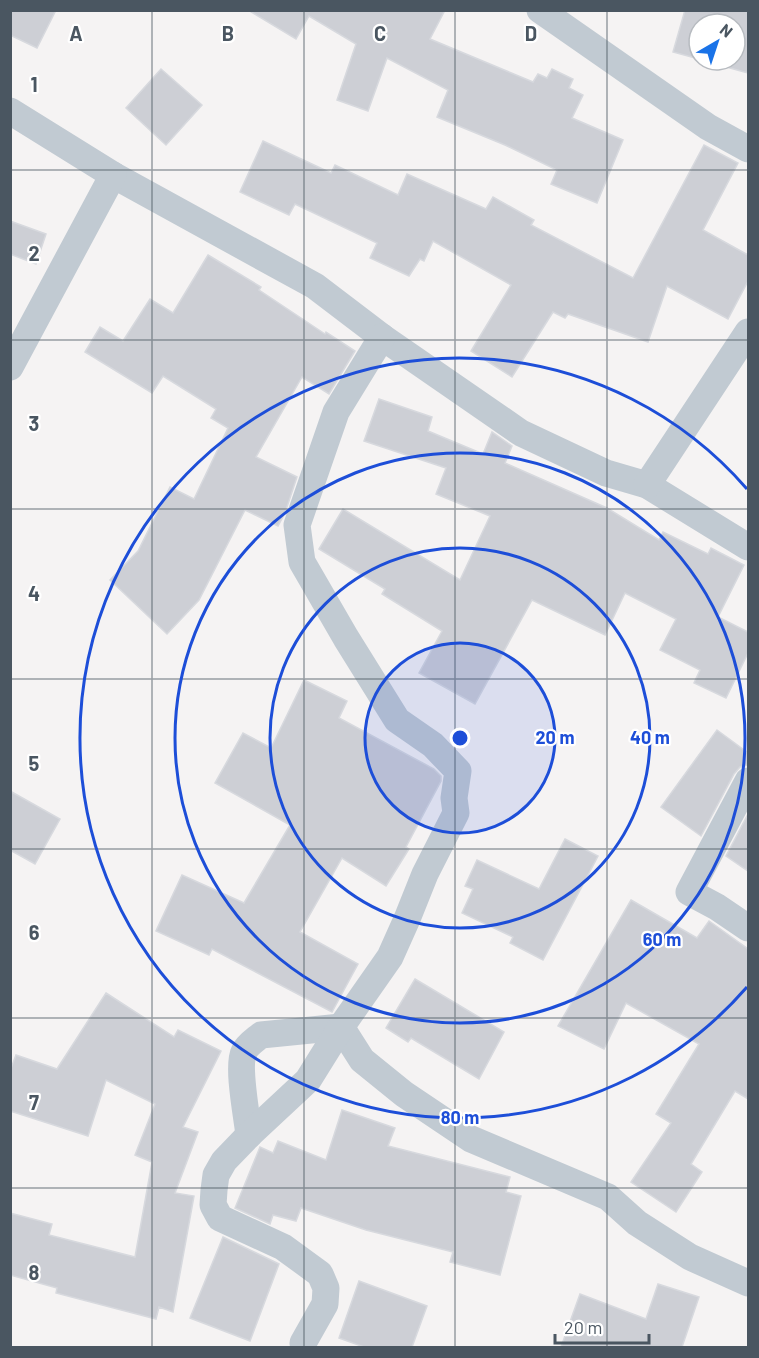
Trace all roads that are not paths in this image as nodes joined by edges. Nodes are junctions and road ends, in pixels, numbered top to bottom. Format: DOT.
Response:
graph roads {
  1 [pos="540,10"];
  2 [pos="10,111"];
  3 [pos="748,149"];
  4 [pos="113,175"];
  5 [pos="748,332"];
  6 [pos="382,337"];
  7 [pos="10,367"];
  8 [pos="647,485"];
  9 [pos="748,547"];
  10 [pos="748,781"];
  11 [pos="748,928"];
  12 [pos="341,1028"];
  13 [pos="249,1135"];
  14 [pos="748,1283"];
  15 [pos="303,1343"];
  1 -- 3 [label="street"];
  2 -- 4 [label="street"];
  4 -- 6 [label="street"];
  4 -- 7 [label="street"];
  5 -- 8 [label="street"];
  6 -- 8 [label="street"];
  6 -- 12 [label="street"];
  8 -- 9 [label="street"];
  10 -- 11 [label="street"];
  12 -- 13 [label="street"];
  12 -- 13 [label="street"];
  12 -- 14 [label="street"];
  13 -- 15 [label="street"];
}
